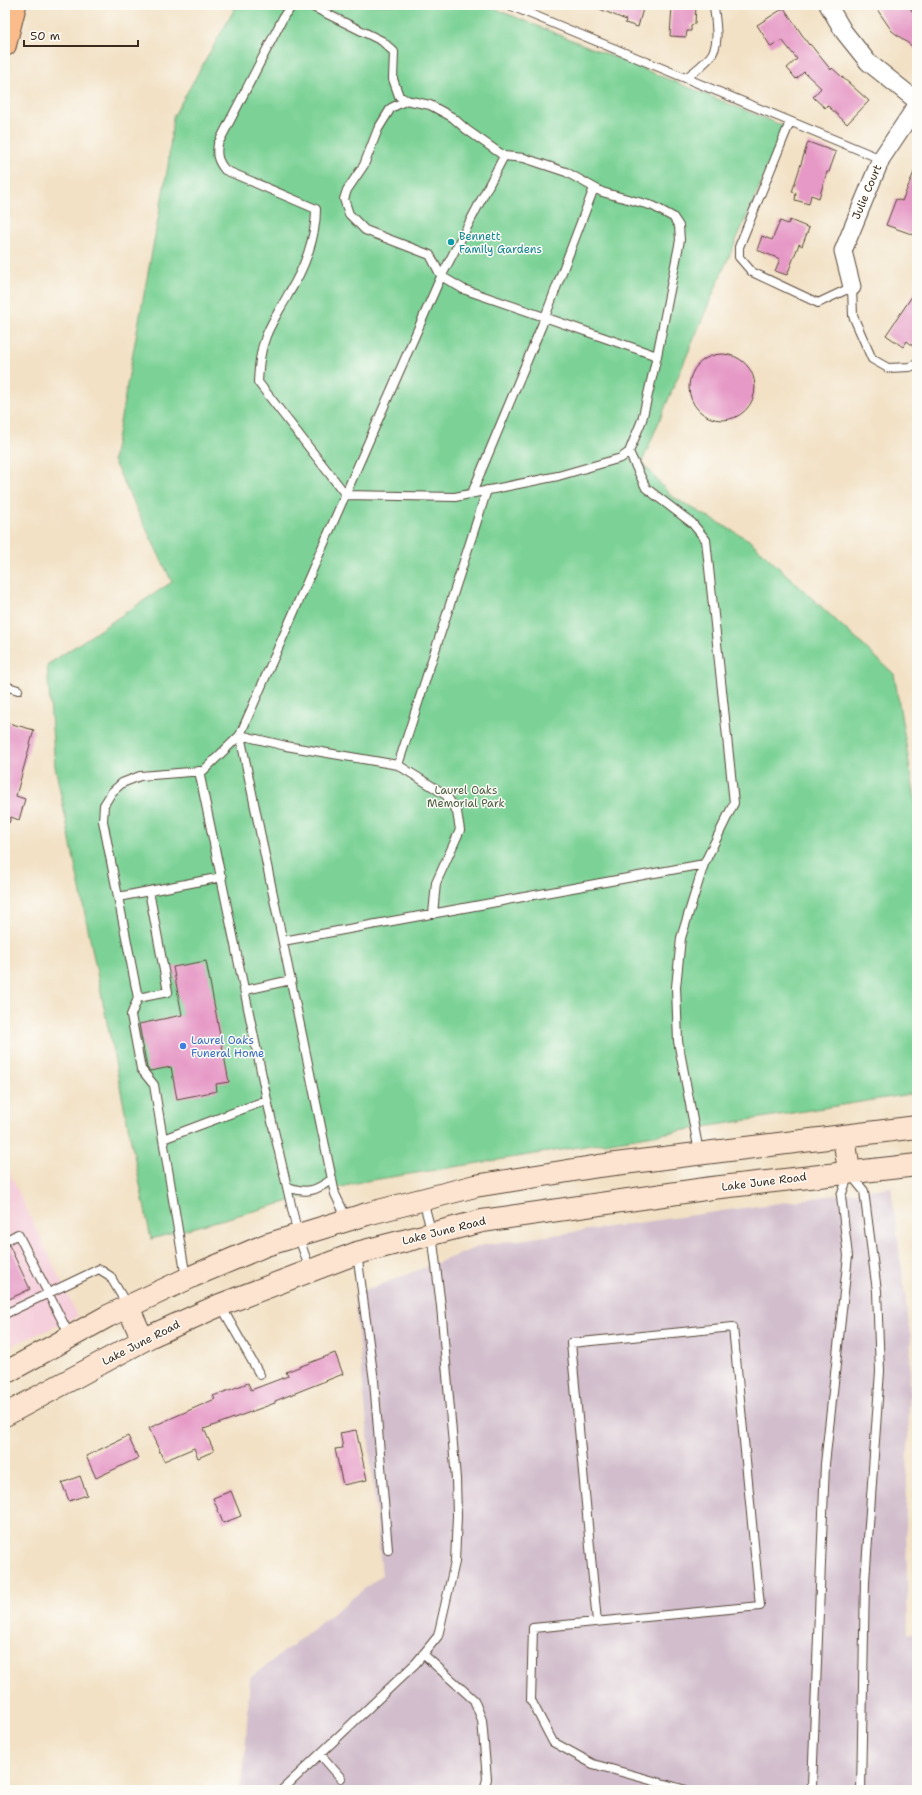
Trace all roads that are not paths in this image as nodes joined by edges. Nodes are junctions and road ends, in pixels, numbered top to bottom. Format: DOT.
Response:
graph roads {
  1 [pos="15,5"];
  2 [pos="296,5"];
  3 [pos="309,5"];
  4 [pos="509,5"];
  5 [pos="714,5"];
  6 [pos="828,5"];
  7 [pos="5,45"];
  8 [pos="686,78"];
  9 [pos="407,100"];
  10 [pos="917,102"];
  11 [pos="917,105"];
  12 [pos="790,122"];
  13 [pos="504,156"];
  14 [pos="881,159"];
  15 [pos="594,188"];
  16 [pos="441,276"];
  17 [pos="852,287"];
  18 [pos="544,318"];
  19 [pos="657,356"];
  20 [pos="917,364"];
  21 [pos="629,452"];
  22 [pos="487,490"];
  23 [pos="472,493"];
  24 [pos="346,495"];
  25 [pos="5,686"];
  26 [pos="18,690"];
  27 [pos="240,735"];
  28 [pos="398,765"];
  29 [pos="199,771"];
  30 [pos="704,864"];
  31 [pos="222,877"];
  32 [pos="149,891"];
  33 [pos="118,897"];
  34 [pos="433,914"];
  35 [pos="283,942"];
  36 [pos="291,980"];
  37 [pos="246,990"];
  38 [pos="138,998"];
  39 [pos="267,1100"];
  40 [pos="917,1127"];
  41 [pos="844,1136"];
  42 [pos="163,1139"];
  43 [pos="699,1154"];
  44 [pos="917,1165"];
  45 [pos="849,1172"];
  46 [pos="332,1178"];
  47 [pos="288,1187"];
  48 [pos="423,1200"];
  49 [pos="347,1220"];
  50 [pos="432,1234"];
  51 [pos="298,1236"];
  52 [pos="5,1241"];
  53 [pos="357,1253"];
  54 [pos="310,1270"];
  55 [pos="186,1279"];
  56 [pos="49,1292"];
  57 [pos="220,1305"];
  58 [pos="128,1307"];
  59 [pos="5,1314"];
  60 [pos="70,1337"];
  61 [pos="143,1340"];
  62 [pos="5,1372"];
  63 [pos="260,1375"];
  64 [pos="5,1415"];
  65 [pos="388,1550"];
  66 [pos="597,1622"];
  67 [pos="423,1654"];
  68 [pos="320,1754"];
  69 [pos="341,1778"];
  70 [pos="282,1790"];
  71 [pos="484,1790"];
  72 [pos="686,1790"];
  73 [pos="816,1790"];
  74 [pos="860,1790"];
  1 -- 7 [label="highway"];
  2 -- 24 [label="lane"];
  3 -- 9 [label="lane"];
  4 -- 8 [label="lane"];
  5 -- 8 [label="lane"];
  6 -- 10 [label="street"];
  8 -- 12 [label="lane"];
  9 -- 13 [label="lane"];
  9 -- 16 [label="lane"];
  11 -- 14 [label="street, Julie Court"];
  12 -- 14 [label="lane"];
  12 -- 17 [label="lane"];
  13 -- 15 [label="lane"];
  13 -- 16 [label="lane"];
  14 -- 17 [label="street, Julie Court"];
  15 -- 18 [label="lane"];
  15 -- 19 [label="lane"];
  16 -- 18 [label="lane"];
  16 -- 24 [label="lane"];
  17 -- 20 [label="lane"];
  18 -- 19 [label="lane"];
  18 -- 23 [label="lane"];
  19 -- 21 [label="lane"];
  21 -- 22 [label="lane"];
  21 -- 30 [label="lane"];
  22 -- 23 [label="lane"];
  22 -- 28 [label="lane"];
  23 -- 24 [label="lane"];
  24 -- 27 [label="lane"];
  25 -- 26 [label="lane"];
  27 -- 28 [label="lane"];
  27 -- 29 [label="lane"];
  27 -- 35 [label="lane"];
  28 -- 34 [label="lane"];
  29 -- 31 [label="lane"];
  29 -- 33 [label="lane"];
  30 -- 34 [label="lane"];
  30 -- 43 [label="lane"];
  31 -- 32 [label="lane"];
  31 -- 37 [label="lane"];
  32 -- 33 [label="lane"];
  32 -- 38 [label="lane"];
  33 -- 38 [label="lane"];
  34 -- 35 [label="lane"];
  35 -- 36 [label="lane"];
  36 -- 37 [label="lane"];
  36 -- 46 [label="lane"];
  37 -- 39 [label="lane"];
  38 -- 42 [label="lane"];
  39 -- 42 [label="lane"];
  39 -- 47 [label="lane"];
  40 -- 41 [label="main road"];
  41 -- 43 [label="main road"];
  41 -- 45 [label="main road"];
  42 -- 55 [label="lane"];
  43 -- 48 [label="main road"];
  44 -- 45 [label="main road, Lake June Road"];
  45 -- 50 [label="main road, Lake June Road"];
  45 -- 73 [label="lane"];
  45 -- 74 [label="lane"];
  46 -- 47 [label="lane"];
  46 -- 49 [label="lane"];
  47 -- 51 [label="lane"];
  48 -- 49 [label="main road"];
  48 -- 50 [label="lane"];
  49 -- 51 [label="main road"];
  49 -- 53 [label="main road"];
  50 -- 53 [label="main road, Lake June Road"];
  50 -- 67 [label="lane"];
  51 -- 54 [label="lane"];
  51 -- 55 [label="main road"];
  52 -- 56 [label="lane"];
  53 -- 54 [label="main road, Lake June Road"];
  53 -- 65 [label="lane"];
  54 -- 57 [label="main road, Lake June Road"];
  55 -- 58 [label="main road"];
  56 -- 58 [label="lane"];
  56 -- 59 [label="lane"];
  56 -- 60 [label="lane"];
  57 -- 61 [label="main road, Lake June Road"];
  57 -- 63 [label="lane"];
  58 -- 60 [label="main road"];
  58 -- 61 [label="main road"];
  60 -- 62 [label="main road"];
  61 -- 64 [label="main road, Lake June Road"];
  66 -- 66 [label="lane"];
  66 -- 72 [label="lane"];
  67 -- 68 [label="lane"];
  67 -- 71 [label="lane"];
  68 -- 69 [label="lane"];
  68 -- 70 [label="lane"];
}
